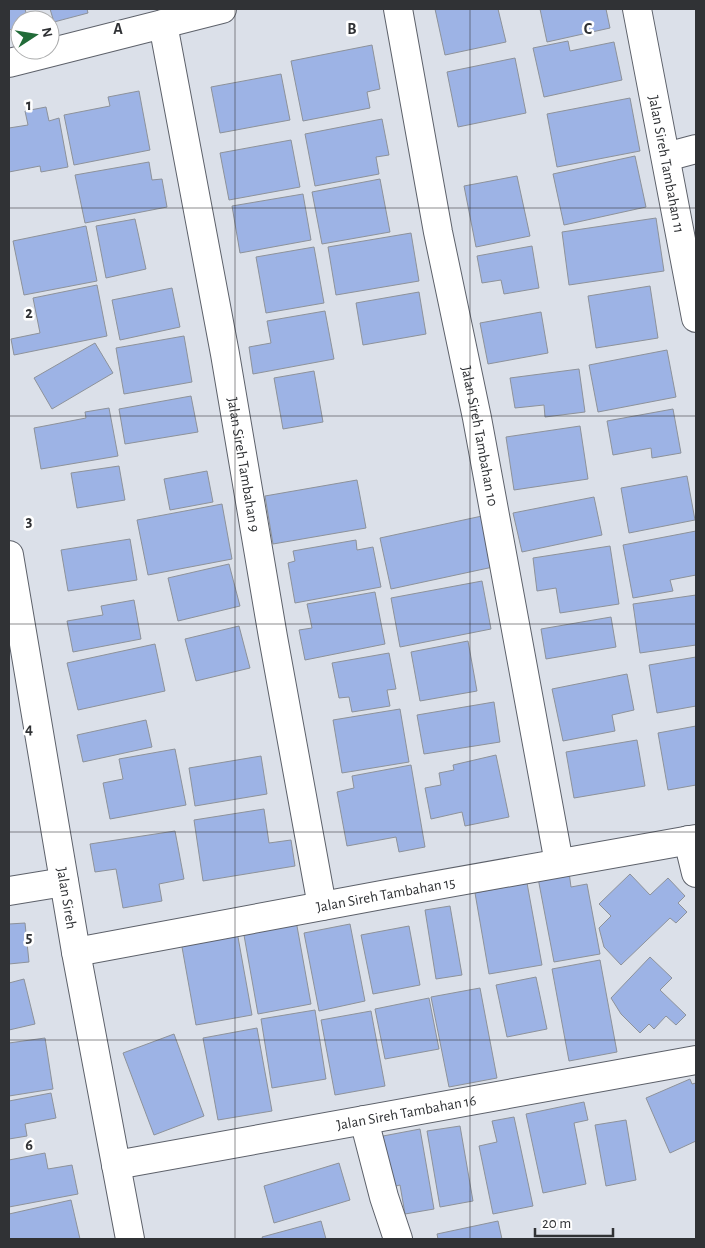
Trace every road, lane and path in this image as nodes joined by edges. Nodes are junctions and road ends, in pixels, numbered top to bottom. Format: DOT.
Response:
graph roads {
  1 [pos="222,9"];
  2 [pos="398,9"];
  3 [pos="636,9"];
  4 [pos="163,24"];
  5 [pos="9,63"];
  6 [pos="696,149"];
  7 [pos="666,157"];
  8 [pos="696,318"];
  9 [pos="9,555"];
  10 [pos="692,840"];
  11 [pos="559,863"];
  12 [pos="696,874"];
  13 [pos="64,882"];
  14 [pos="9,891"];
  15 [pos="322,906"];
  16 [pos="76,952"];
  17 [pos="696,1060"];
  18 [pos="364,1120"];
  19 [pos="116,1165"];
  20 [pos="130,1239"];
  21 [pos="398,1239"];
  1 -- 4 [label="street"];
  2 -- 11 [label="street, Jalan Sireh Tambahan 10"];
  3 -- 7 [label="street, Jalan Sireh Tambahan 11"];
  4 -- 5 [label="street"];
  4 -- 15 [label="street, Jalan Sireh Tambahan 9"];
  6 -- 7 [label="street"];
  7 -- 8 [label="street, Jalan Sireh Tambahan 11"];
  9 -- 13 [label="street, Jalan Sireh"];
  10 -- 11 [label="street, Jalan Sireh Tambahan 15"];
  10 -- 12 [label="street"];
  11 -- 15 [label="street, Jalan Sireh Tambahan 15"];
  13 -- 14 [label="street"];
  13 -- 16 [label="street, Jalan Sireh"];
  15 -- 16 [label="street, Jalan Sireh Tambahan 15"];
  16 -- 19 [label="street, Jalan Sireh"];
  17 -- 18 [label="street, Jalan Sireh Tambahan 16"];
  18 -- 19 [label="street, Jalan Sireh Tambahan 16"];
  18 -- 21 [label="street"];
  19 -- 20 [label="street, Jalan Sireh"];
}
